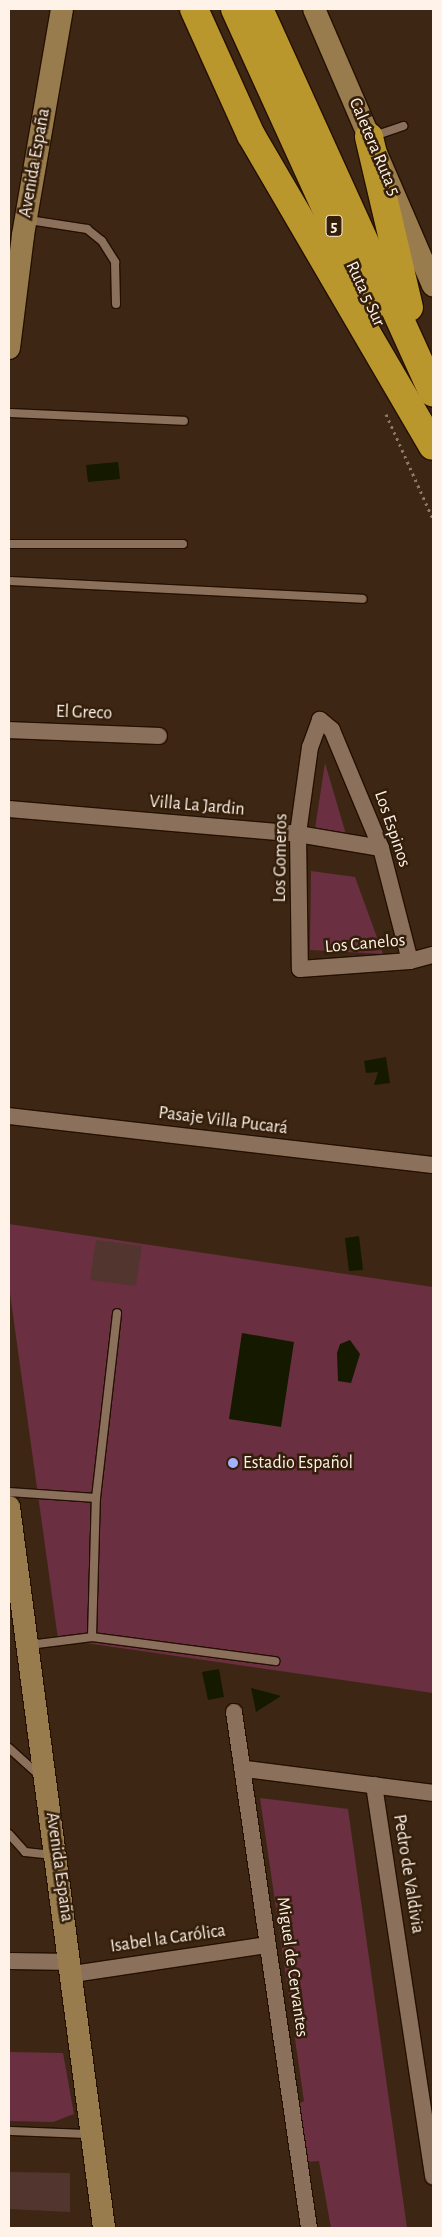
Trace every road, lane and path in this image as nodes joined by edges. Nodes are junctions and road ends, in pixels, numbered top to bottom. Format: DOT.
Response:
graph roads {
  1 [pos="62,9"];
  2 [pos="194,9"];
  3 [pos="235,9"];
  4 [pos="258,9"];
  5 [pos="314,9"];
  6 [pos="403,126"];
  7 [pos="370,137"];
  8 [pos="19,227"];
  9 [pos="433,285"];
  10 [pos="116,304"];
  11 [pos="9,348"];
  12 [pos="433,380"];
  13 [pos="433,392"];
  14 [pos="9,413"];
  15 [pos="184,421"];
  16 [pos="433,445"];
  17 [pos="9,544"];
  18 [pos="183,544"];
  19 [pos="9,581"];
  20 [pos="364,599"];
  21 [pos="320,720"];
  22 [pos="9,730"];
  23 [pos="159,736"];
  24 [pos="9,809"];
  25 [pos="298,834"];
  26 [pos="381,848"];
  27 [pos="433,955"];
  28 [pos="410,960"];
  29 [pos="300,969"];
  30 [pos="9,1116"];
  31 [pos="433,1165"];
  32 [pos="117,1313"];
  33 [pos="9,1492"];
  34 [pos="96,1498"];
  35 [pos="9,1507"];
  36 [pos="92,1636"];
  37 [pos="28,1645"];
  38 [pos="275,1661"];
  39 [pos="234,1712"];
  40 [pos="9,1748"];
  41 [pos="246,1769"];
  42 [pos="47,1781"];
  43 [pos="374,1785"];
  44 [pos="433,1793"];
  45 [pos="9,1834"];
  46 [pos="57,1855"];
  47 [pos="268,1945"];
  48 [pos="9,1961"];
  49 [pos="73,1968"];
  50 [pos="9,2131"];
  51 [pos="93,2134"];
  52 [pos="433,2177"];
  53 [pos="104,2228"];
  54 [pos="309,2228"];
  1 -- 8 [label="main road, Avenida España"];
  2 -- 16 [label="highway"];
  3 -- 16 [label="highway, Ruta 5 Sur / 5"];
  4 -- 13 [label="highway, Ruta 5 Sur / 5"];
  5 -- 7 [label="main road, Caletera Ruta 5"];
  6 -- 7 [label="lane"];
  7 -- 9 [label="main road, Caletera Ruta 5"];
  7 -- 12 [label="highway"];
  8 -- 10 [label="lane"];
  8 -- 11 [label="main road, Avenida España"];
  14 -- 15 [label="lane"];
  17 -- 18 [label="lane"];
  19 -- 20 [label="lane"];
  21 -- 25 [label="street, Los Gomeros"];
  21 -- 26 [label="street, Los Espinos"];
  22 -- 23 [label="street, El Greco"];
  24 -- 25 [label="street, Villa La Jardin"];
  25 -- 26 [label="street, Villa La Jardin"];
  25 -- 29 [label="street, Los Gomeros"];
  26 -- 28 [label="street, Los Espinos"];
  27 -- 28 [label="street, Los Canelos"];
  28 -- 29 [label="street, Los Canelos"];
  30 -- 31 [label="street, Pasaje Villa Pucará"];
  32 -- 34 [label="lane"];
  33 -- 34 [label="lane"];
  34 -- 36 [label="lane"];
  35 -- 37 [label="main road, Avenida España"];
  36 -- 37 [label="lane"];
  36 -- 38 [label="lane"];
  37 -- 42 [label="main road, Avenida España"];
  39 -- 41 [label="street, Miguel de Cervantes"];
  40 -- 42 [label="lane"];
  41 -- 43 [label="street"];
  41 -- 47 [label="street, Miguel de Cervantes"];
  42 -- 46 [label="main road, Avenida España"];
  43 -- 44 [label="street"];
  43 -- 52 [label="street, Pedro de Valdivia"];
  45 -- 46 [label="lane"];
  46 -- 49 [label="main road, Avenida España"];
  47 -- 49 [label="street, Isabel la Carólica"];
  47 -- 54 [label="street, Miguel de Cervantes"];
  48 -- 49 [label="street, Isabel la Carólica"];
  49 -- 51 [label="main road, Avenida España"];
  50 -- 51 [label="lane"];
  51 -- 53 [label="main road, Avenida España"];
}
